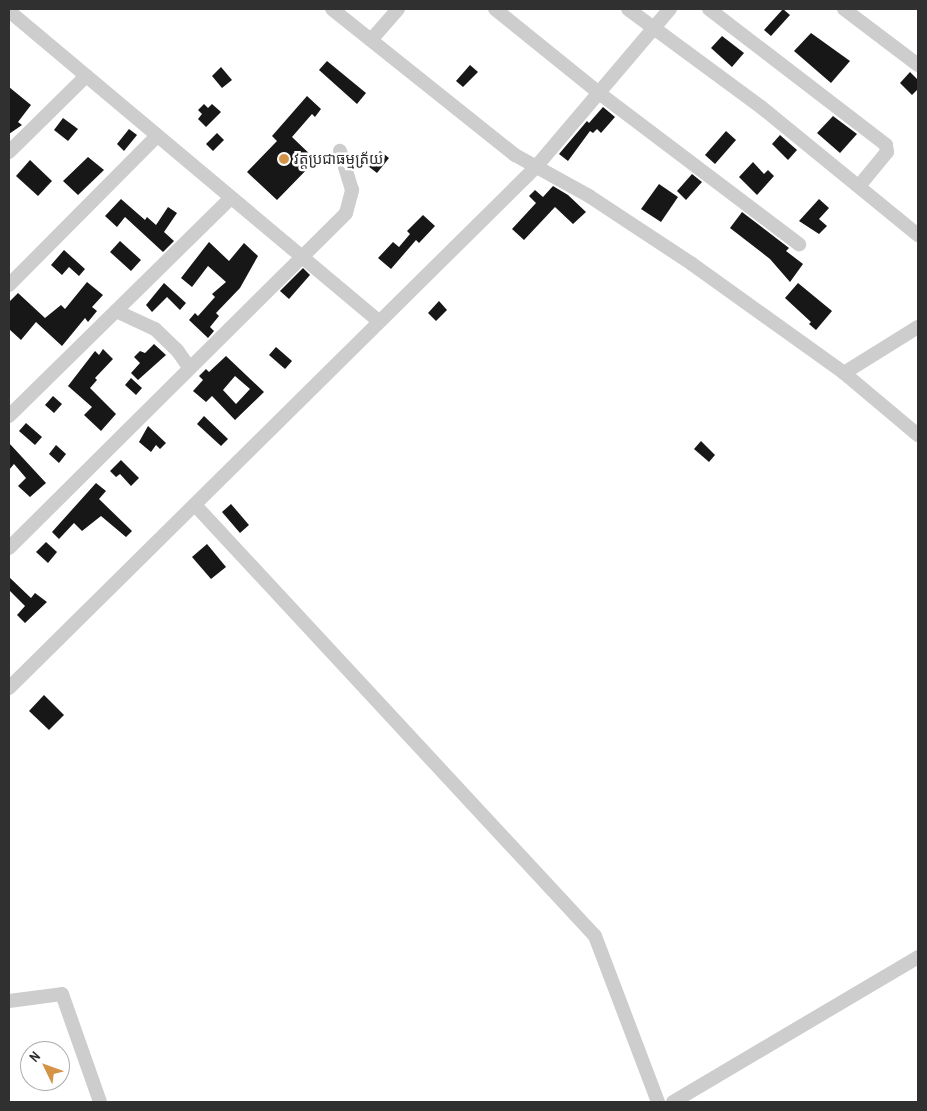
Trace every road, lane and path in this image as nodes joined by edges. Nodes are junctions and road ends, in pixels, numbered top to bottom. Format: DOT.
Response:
graph roads {
  1 [pos="332,9"];
  2 [pos="398,9"];
  3 [pos="495,9"];
  4 [pos="628,9"];
  5 [pos="670,9"];
  6 [pos="709,9"];
  7 [pos="844,9"];
  8 [pos="9,11"];
  9 [pos="653,28"];
  10 [pos="372,40"];
  11 [pos="918,65"];
  12 [pos="86,76"];
  13 [pos="599,93"];
  14 [pos="158,136"];
  15 [pos="340,151"];
  16 [pos="9,152"];
  17 [pos="535,168"];
  18 [pos="859,186"];
  19 [pos="232,198"];
  20 [pos="918,235"];
  21 [pos="799,244"];
  22 [pos="300,255"];
  23 [pos="9,284"];
  24 [pos="116,310"];
  25 [pos="379,321"];
  26 [pos="918,327"];
  27 [pos="189,367"];
  28 [pos="844,373"];
  29 [pos="9,416"];
  30 [pos="917,432"];
  31 [pos="195,505"];
  32 [pos="9,548"];
  33 [pos="9,688"];
  34 [pos="918,957"];
  35 [pos="9,1002"];
  36 [pos="100,1102"];
  37 [pos="658,1102"];
  38 [pos="673,1102"];
  1 -- 10 [label="street"];
  2 -- 10 [label="street"];
  3 -- 13 [label="street"];
  4 -- 9 [label="street"];
  5 -- 9 [label="street"];
  6 -- 18 [label="street"];
  7 -- 11 [label="street"];
  8 -- 12 [label="street"];
  9 -- 13 [label="street"];
  9 -- 18 [label="street"];
  10 -- 17 [label="street"];
  12 -- 14 [label="street"];
  12 -- 16 [label="street"];
  13 -- 17 [label="street"];
  13 -- 21 [label="street"];
  14 -- 19 [label="street"];
  14 -- 23 [label="street"];
  15 -- 22 [label="street"];
  17 -- 25 [label="street"];
  17 -- 28 [label="street"];
  18 -- 20 [label="street"];
  19 -- 22 [label="street"];
  19 -- 24 [label="street"];
  22 -- 25 [label="street"];
  22 -- 27 [label="street"];
  24 -- 27 [label="street"];
  24 -- 29 [label="street"];
  25 -- 31 [label="street"];
  26 -- 28 [label="street"];
  27 -- 32 [label="street"];
  28 -- 30 [label="street"];
  31 -- 33 [label="street"];
  31 -- 37 [label="street"];
  34 -- 38 [label="street"];
  35 -- 36 [label="street"];
}
